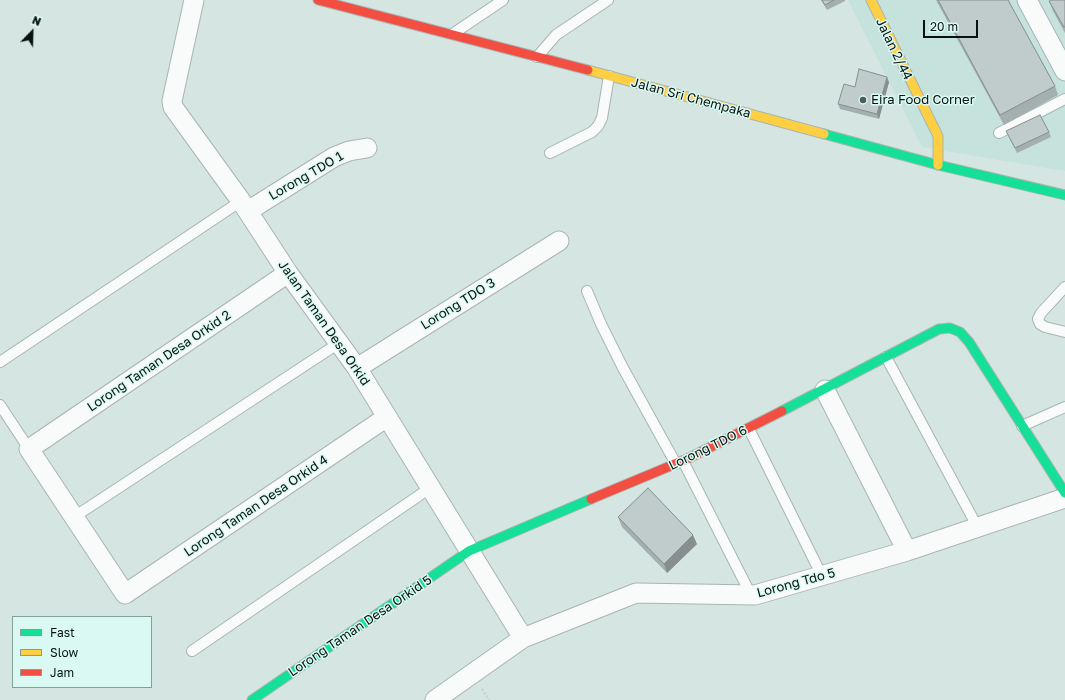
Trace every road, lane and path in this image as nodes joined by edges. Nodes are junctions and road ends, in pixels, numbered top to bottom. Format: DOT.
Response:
graph roads {
  1 [pos="194,0"];
  2 [pos="318,0"];
  3 [pos="503,0"];
  4 [pos="608,0"];
  5 [pos="871,0"];
  6 [pos="1027,0"];
  7 [pos="453,34"];
  8 [pos="537,57"];
  9 [pos="1065,71"];
  10 [pos="609,76"];
  11 [pos="1065,99"];
  12 [pos="999,133"];
  13 [pos="367,148"];
  14 [pos="550,153"];
  15 [pos="938,165"];
  16 [pos="1065,196"];
  17 [pos="245,206"];
  18 [pos="558,241"];
  19 [pos="288,272"];
  20 [pos="1065,287"];
  21 [pos="587,291"];
  22 [pos="1065,332"];
  23 [pos="339,342"];
  24 [pos="886,357"];
  25 [pos="0,362"];
  26 [pos="357,368"];
  27 [pos="825,390"];
  28 [pos="0,405"];
  29 [pos="1065,407"];
  30 [pos="387,417"];
  31 [pos="1022,426"];
  32 [pos="748,429"];
  33 [pos="29,449"];
  34 [pos="680,462"];
  35 [pos="430,488"];
  36 [pos="1065,493"];
  37 [pos="1065,498"];
  38 [pos="74,517"];
  39 [pos="978,528"];
  40 [pos="469,551"];
  41 [pos="908,551"];
  42 [pos="822,576"];
  43 [pos="751,595"];
  44 [pos="523,638"];
  45 [pos="192,650"];
  46 [pos="252,700"];
  47 [pos="435,700"];
  1 -- 17 [label="street, Jalan Taman Desa Orkid"];
  2 -- 7 [label="street, Jalan Sri Chempaka"];
  3 -- 7 [label="lane"];
  4 -- 8 [label="lane"];
  5 -- 15 [label="street, Jalan 2/44"];
  6 -- 9 [label="street"];
  7 -- 8 [label="street, Jalan Sri Chempaka"];
  8 -- 10 [label="street, Jalan Sri Chempaka"];
  10 -- 14 [label="lane"];
  10 -- 15 [label="street, Jalan Sri Chempaka"];
  11 -- 12 [label="lane"];
  13 -- 17 [label="street, Lorong TDO 1"];
  15 -- 16 [label="street, Jalan Sri Chempaka"];
  17 -- 19 [label="street, Jalan Taman Desa Orkid"];
  17 -- 25 [label="lane"];
  18 -- 26 [label="street, Lorong TDO 3"];
  19 -- 23 [label="street, Jalan Taman Desa Orkid"];
  19 -- 33 [label="street, Lorong Taman Desa Orkid 2"];
  20 -- 22 [label="lane"];
  21 -- 34 [label="lane"];
  23 -- 26 [label="street, Jalan Taman Desa Orkid"];
  23 -- 38 [label="lane"];
  24 -- 27 [label="street, Lorong TDO 6"];
  24 -- 31 [label="street, Lorong TDO 6"];
  24 -- 39 [label="lane"];
  26 -- 30 [label="street, Jalan Taman Desa Orkid"];
  27 -- 32 [label="street, Lorong TDO 6"];
  27 -- 41 [label="street"];
  28 -- 33 [label="lane"];
  29 -- 31 [label="lane"];
  30 -- 35 [label="street, Jalan Taman Desa Orkid"];
  30 -- 38 [label="street, Lorong Taman Desa Orkid 4"];
  31 -- 36 [label="street"];
  32 -- 34 [label="street, Lorong TDO 6"];
  32 -- 42 [label="lane"];
  33 -- 38 [label="street"];
  34 -- 40 [label="street, Lorong TDO 6"];
  34 -- 43 [label="lane"];
  35 -- 40 [label="street, Jalan Taman Desa Orkid"];
  35 -- 45 [label="lane"];
  37 -- 39 [label="street, Lorong Tdo 5"];
  39 -- 41 [label="street, Lorong Tdo 5"];
  40 -- 44 [label="street, Jalan Taman Desa Orkid"];
  40 -- 46 [label="street, Lorong Taman Desa Orkid 5"];
  41 -- 42 [label="street, Lorong Tdo 5"];
  42 -- 43 [label="street, Lorong Tdo 5"];
  43 -- 44 [label="street, Lorong Tdo 5"];
  44 -- 47 [label="street, Lorong Tdo 5"];
}
